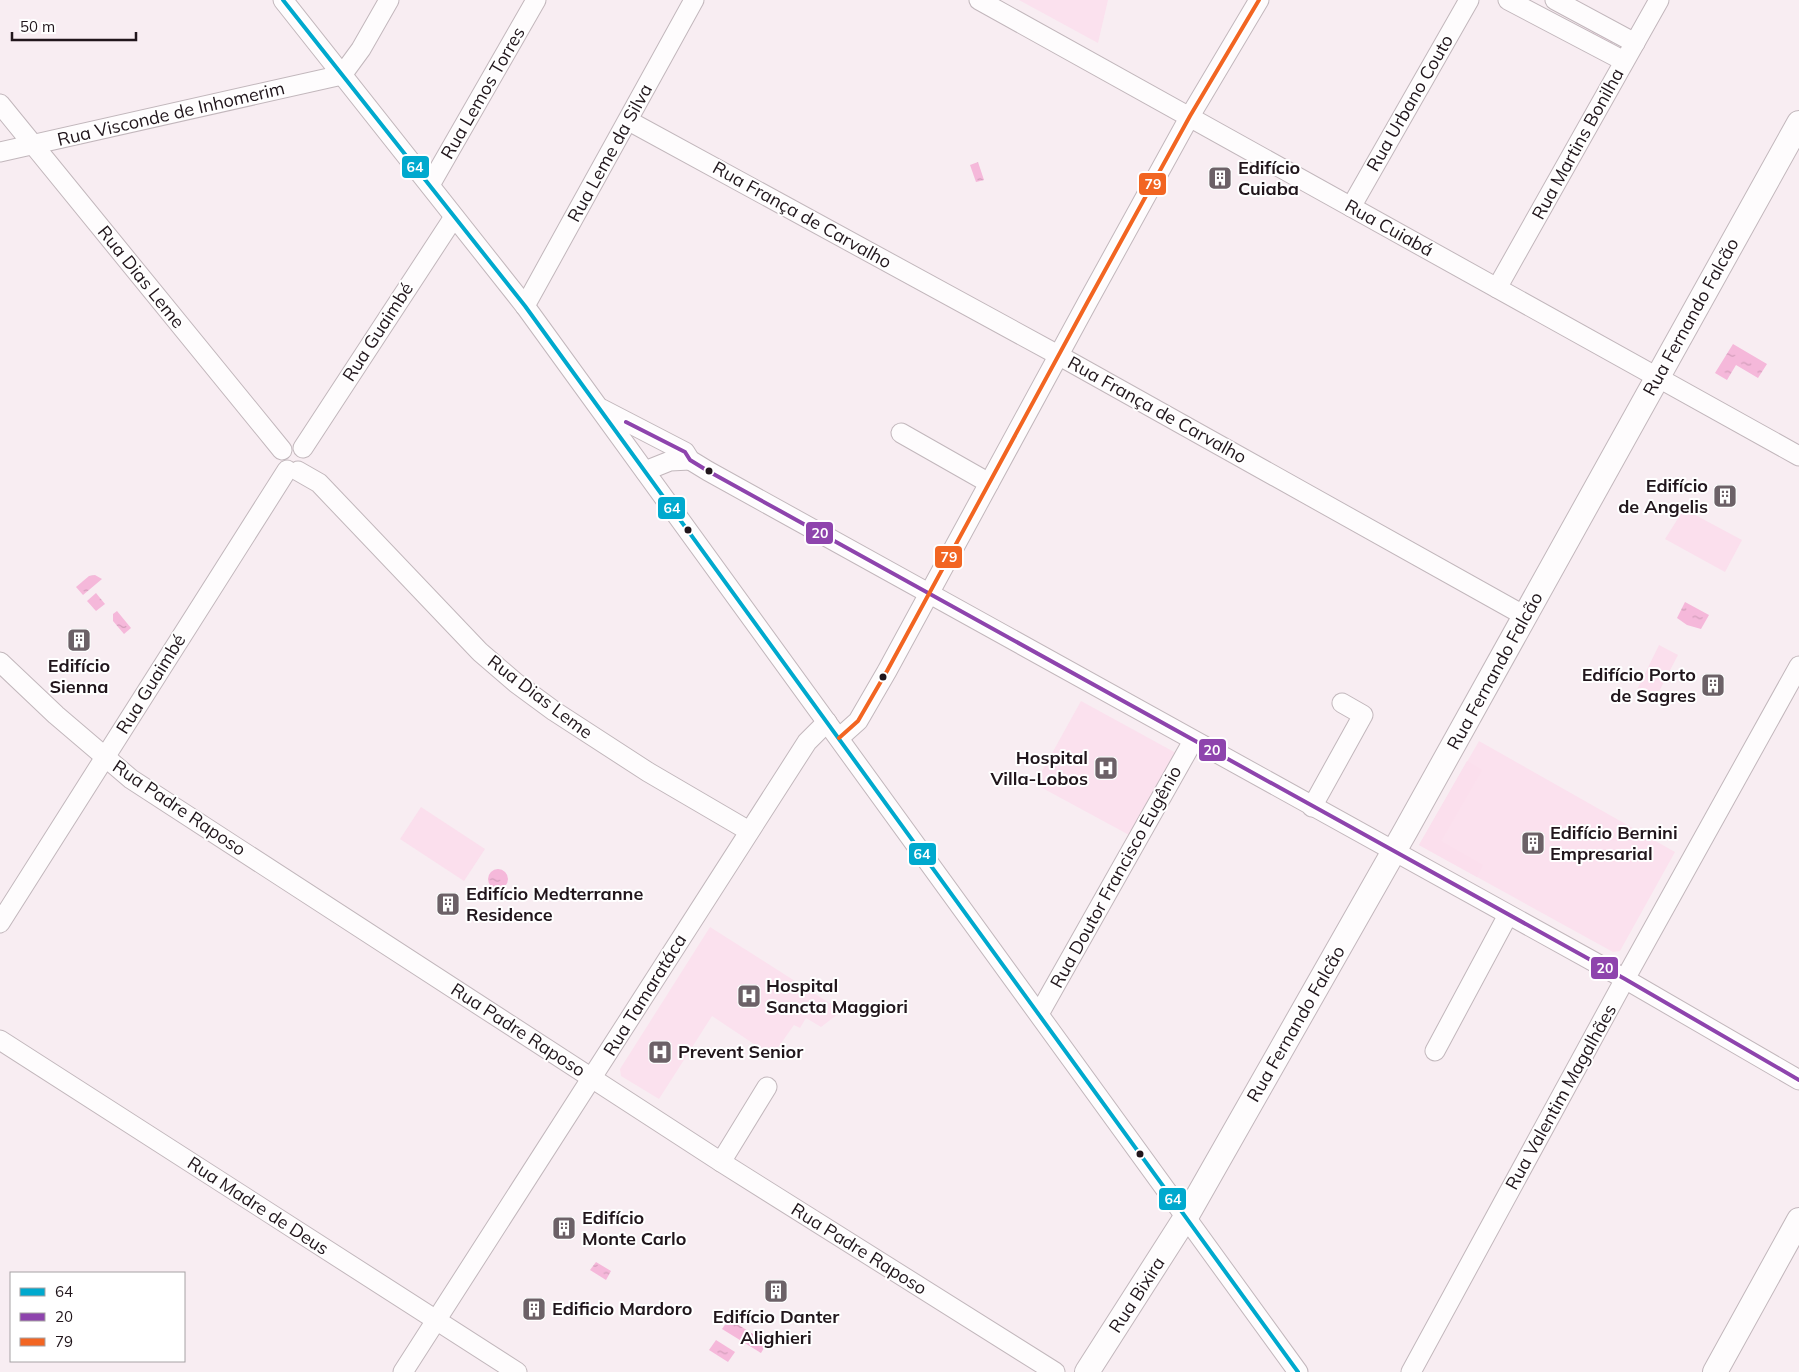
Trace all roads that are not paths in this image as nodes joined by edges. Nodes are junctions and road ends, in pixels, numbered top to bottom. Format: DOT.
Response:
graph roads {
  1 [pos="283,0"];
  2 [pos="389,0"];
  3 [pos="536,0"];
  4 [pos="694,0"];
  5 [pos="979,0"];
  6 [pos="1469,0"];
  7 [pos="1508,0"];
  8 [pos="1659,0"];
  9 [pos="1256,1"];
  10 [pos="1557,1"];
  11 [pos="1548,21"];
  12 [pos="1635,43"];
  13 [pos="1624,61"];
  14 [pos="342,75"];
  15 [pos="0,104"];
  16 [pos="1190,116"];
  17 [pos="629,120"];
  18 [pos="1797,132"];
  19 [pos="33,145"];
  20 [pos="0,152"];
  21 [pos="430,185"];
  22 [pos="1351,207"];
  23 [pos="454,217"];
  24 [pos="1497,288"];
  25 [pos="525,306"];
  26 [pos="1058,355"];
  27 [pos="1658,377"];
  28 [pos="599,407"];
  29 [pos="901,433"];
  30 [pos="668,443"];
  31 [pos="630,451"];
  32 [pos="1799,456"];
  33 [pos="690,460"];
  34 [pos="298,462"];
  35 [pos="645,471"];
  36 [pos="989,483"];
  37 [pos="928,594"];
  38 [pos="1525,616"];
  39 [pos="0,662"];
  40 [pos="1799,666"];
  41 [pos="1342,703"];
  42 [pos="827,722"];
  43 [pos="839,738"];
  44 [pos="1193,741"];
  45 [pos="105,757"];
  46 [pos="1312,807"];
  47 [pos="749,831"];
  48 [pos="1394,852"];
  49 [pos="1508,915"];
  50 [pos="0,923"];
  51 [pos="1625,979"];
  52 [pos="1039,1014"];
  53 [pos="0,1040"];
  54 [pos="1435,1051"];
  55 [pos="592,1079"];
  56 [pos="1799,1080"];
  57 [pos="767,1087"];
  58 [pos="722,1162"];
  59 [pos="1186,1217"];
  60 [pos="1799,1220"];
  61 [pos="436,1319"];
  62 [pos="403,1372"];
  63 [pos="517,1372"];
  64 [pos="1055,1372"];
  65 [pos="1087,1372"];
  66 [pos="1298,1372"];
  67 [pos="1411,1372"];
  68 [pos="1715,1372"];
  1 -- 14 [label="street"];
  2 -- 14 [label="street"];
  3 -- 21 [label="street, Rua Lemos Torres"];
  4 -- 17 [label="street, Rua Leme da Silva"];
  5 -- 16 [label="street, Rua Cuiabá"];
  6 -- 22 [label="street, Rua Urbano Couto"];
  7 -- 11 [label="street"];
  8 -- 12 [label="street, Rua Martins Bonilha"];
  9 -- 16 [label="street"];
  10 -- 11 [label="street"];
  10 -- 12 [label="street"];
  11 -- 13 [label="street"];
  12 -- 13 [label="street, Rua Martins Bonilha"];
  13 -- 24 [label="street, Rua Martins Bonilha"];
  14 -- 19 [label="street, Rua Visconde de Inhomerim"];
  14 -- 21 [label="street"];
  15 -- 19 [label="street, Rua Dias Leme"];
  16 -- 22 [label="street, Rua Cuiabá"];
  16 -- 26 [label="street"];
  17 -- 25 [label="street, Rua Leme da Silva"];
  17 -- 26 [label="street, Rua França de Carvalho"];
  18 -- 27 [label="main road, Rua Fernando Falcão"];
  19 -- 20 [label="street, Rua Visconde de Inhomerim"];
  19 -- 34 [label="street, Rua Dias Leme"];
  21 -- 23 [label="street"];
  22 -- 24 [label="street, Rua Cuiabá"];
  23 -- 25 [label="street"];
  23 -- 34 [label="street, Rua Guaimbé"];
  24 -- 27 [label="street, Rua Cuiabá"];
  25 -- 28 [label="street"];
  26 -- 36 [label="street"];
  26 -- 38 [label="street, Rua França de Carvalho"];
  27 -- 32 [label="street, Rua Cuiabá"];
  27 -- 38 [label="main road, Rua Fernando Falcão"];
  28 -- 30 [label="street"];
  28 -- 31 [label="street"];
  29 -- 36 [label="street"];
  30 -- 31 [label="street"];
  30 -- 33 [label="street"];
  31 -- 35 [label="street"];
  33 -- 35 [label="street"];
  33 -- 37 [label="street"];
  34 -- 45 [label="street, Rua Guaimbé"];
  34 -- 47 [label="street, Rua Dias Leme"];
  35 -- 42 [label="street"];
  36 -- 37 [label="street"];
  37 -- 43 [label="street"];
  37 -- 44 [label="street"];
  38 -- 48 [label="main road, Rua Fernando Falcão"];
  39 -- 45 [label="street, Rua Padre Raposo"];
  40 -- 51 [label="street, Rua Valentim Magalhães"];
  41 -- 46 [label="street"];
  42 -- 43 [label="street"];
  42 -- 47 [label="street, Rua Tamaratáca"];
  43 -- 52 [label="street"];
  44 -- 46 [label="street"];
  44 -- 52 [label="street, Rua Doutor Francisco Eugênio"];
  45 -- 50 [label="street, Rua Guaimbé"];
  45 -- 55 [label="street, Rua Padre Raposo"];
  46 -- 48 [label="street"];
  47 -- 55 [label="street, Rua Tamaratáca"];
  48 -- 49 [label="street"];
  48 -- 59 [label="main road, Rua Fernando Falcão"];
  49 -- 51 [label="street"];
  49 -- 54 [label="street"];
  51 -- 56 [label="street"];
  51 -- 67 [label="street, Rua Valentim Magalhães"];
  52 -- 59 [label="street"];
  53 -- 61 [label="street, Rua Madre de Deus"];
  55 -- 58 [label="street, Rua Padre Raposo"];
  55 -- 61 [label="street, Rua Tamaratáca"];
  57 -- 58 [label="street"];
  58 -- 64 [label="street, Rua Padre Raposo"];
  59 -- 65 [label="main road, Rua Bixira"];
  59 -- 66 [label="street"];
  60 -- 68 [label="main road"];
  61 -- 62 [label="street, Rua Tamaratáca"];
  61 -- 63 [label="street, Rua Madre de Deus"];
}
